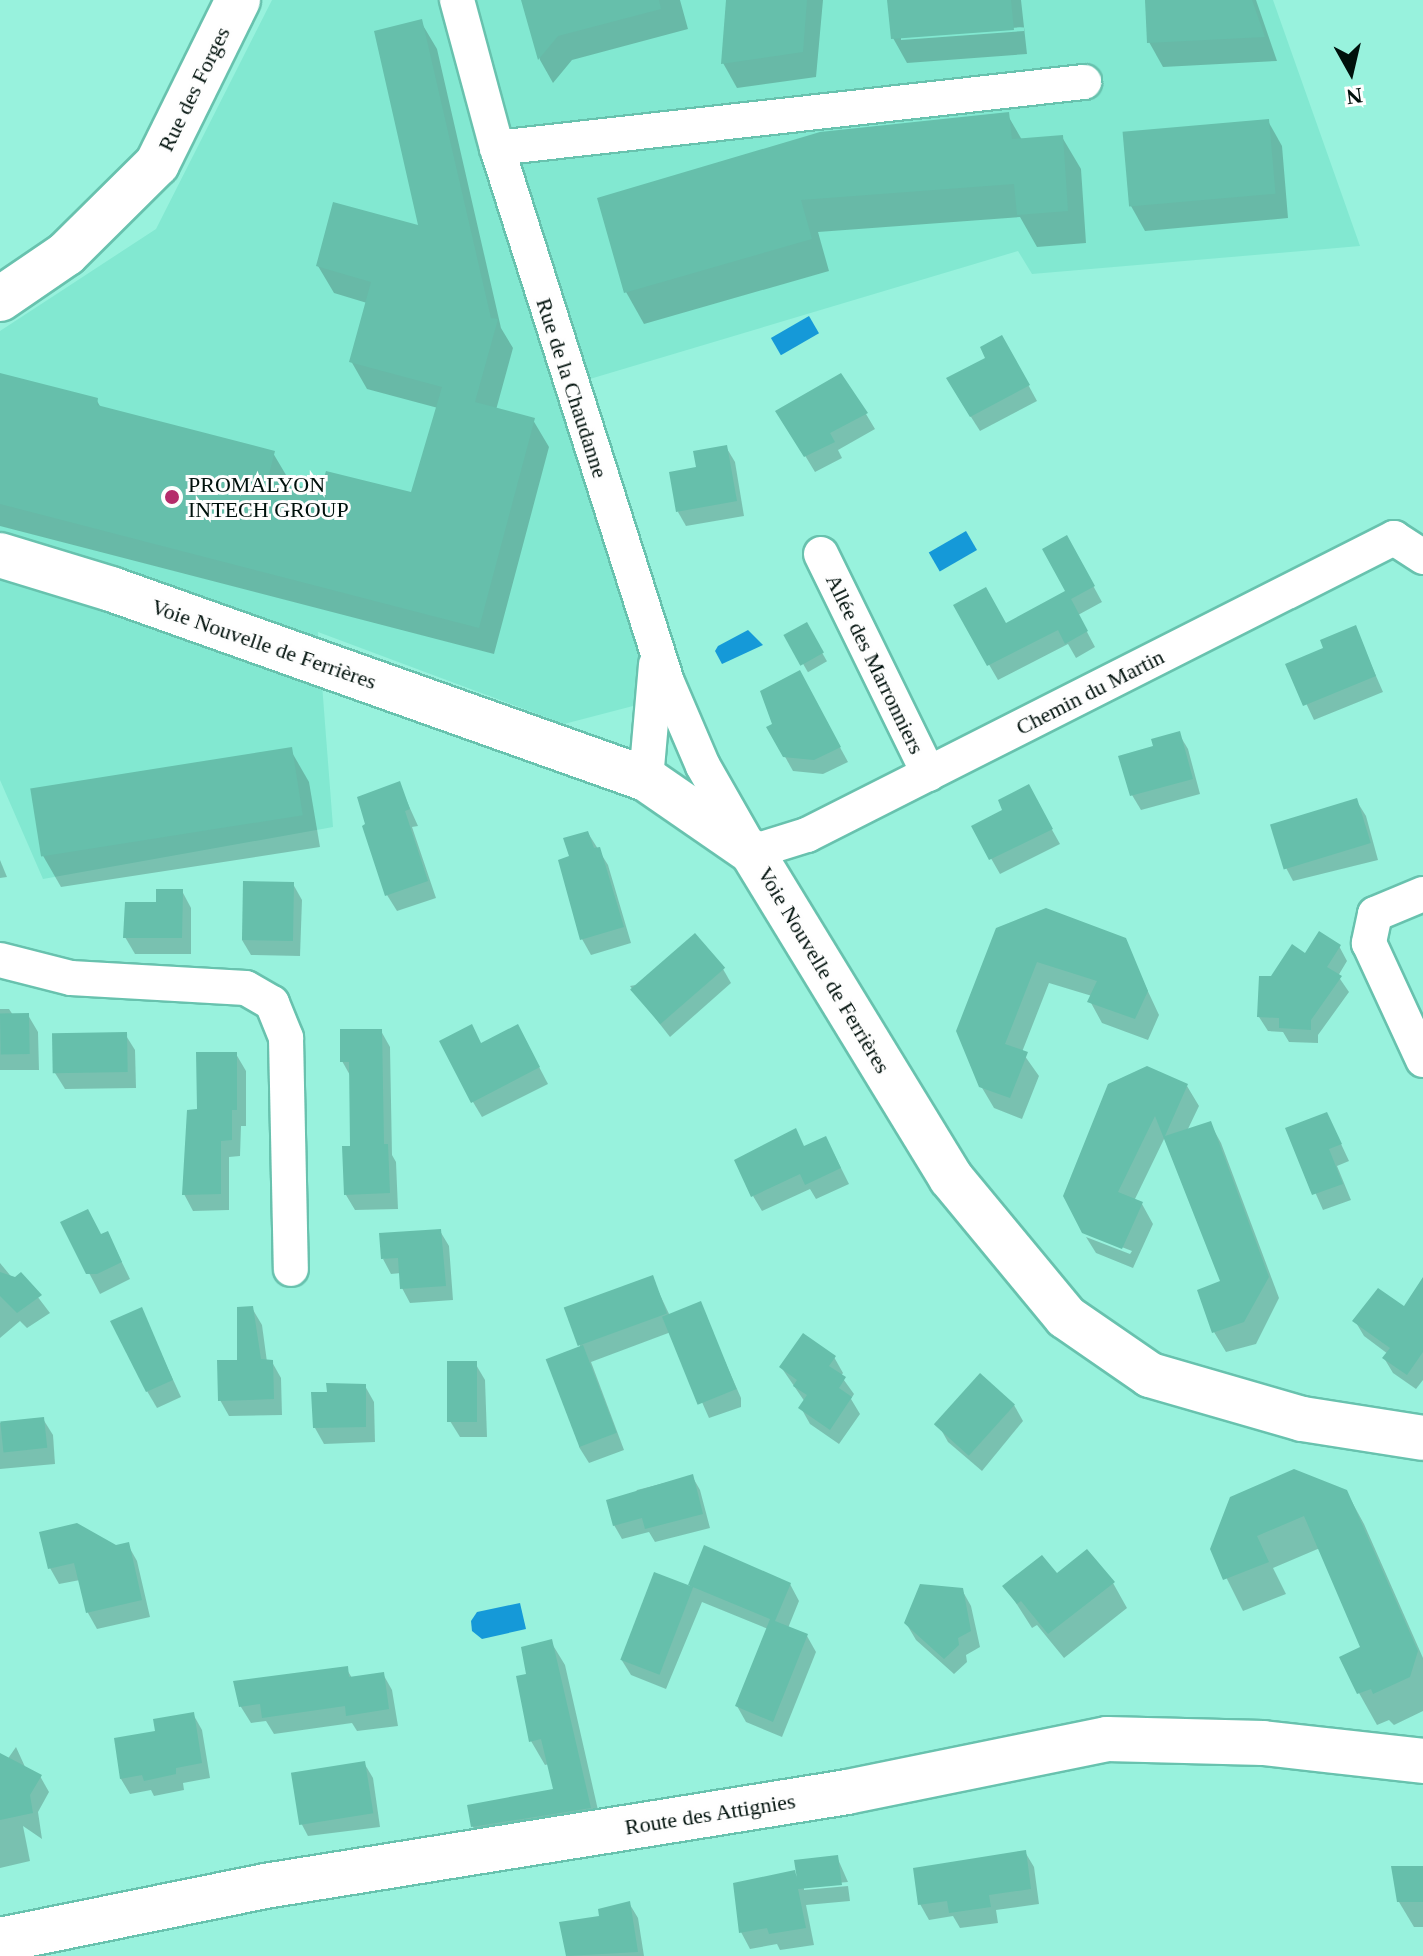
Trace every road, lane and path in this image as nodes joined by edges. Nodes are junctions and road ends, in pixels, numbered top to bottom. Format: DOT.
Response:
graph roads {
  1 [pos="238,0"];
  2 [pos="457,0"];
  3 [pos="1084,82"];
  4 [pos="497,148"];
  5 [pos="0,299"];
  6 [pos="821,554"];
  7 [pos="0,555"];
  8 [pos="1423,557"];
  9 [pos="657,652"];
  10 [pos="929,774"];
  11 [pos="646,779"];
  12 [pos="752,852"];
  13 [pos="1423,894"];
  14 [pos="0,960"];
  15 [pos="1423,1060"];
  16 [pos="291,1269"];
  17 [pos="1423,1438"];
  18 [pos="1423,1761"];
  19 [pos="0,1940"];
  1 -- 5 [label="street, Rue des Forges"];
  2 -- 4 [label="street, Rue de la Chaudanne"];
  3 -- 4 [label="street"];
  4 -- 9 [label="street, Rue de la Chaudanne"];
  6 -- 10 [label="street, Allée des Marronniers"];
  7 -- 11 [label="street, Voie Nouvelle de Ferrières"];
  8 -- 10 [label="street, Chemin du Martin"];
  9 -- 11 [label="street, Rue de la Chaudanne"];
  9 -- 12 [label="street"];
  10 -- 12 [label="street, Chemin du Martin"];
  11 -- 12 [label="street, Voie Nouvelle de Ferrières"];
  12 -- 17 [label="street, Voie Nouvelle de Ferrières"];
  13 -- 15 [label="street"];
  14 -- 16 [label="street"];
  18 -- 19 [label="street, Route des Attignies"];
}
